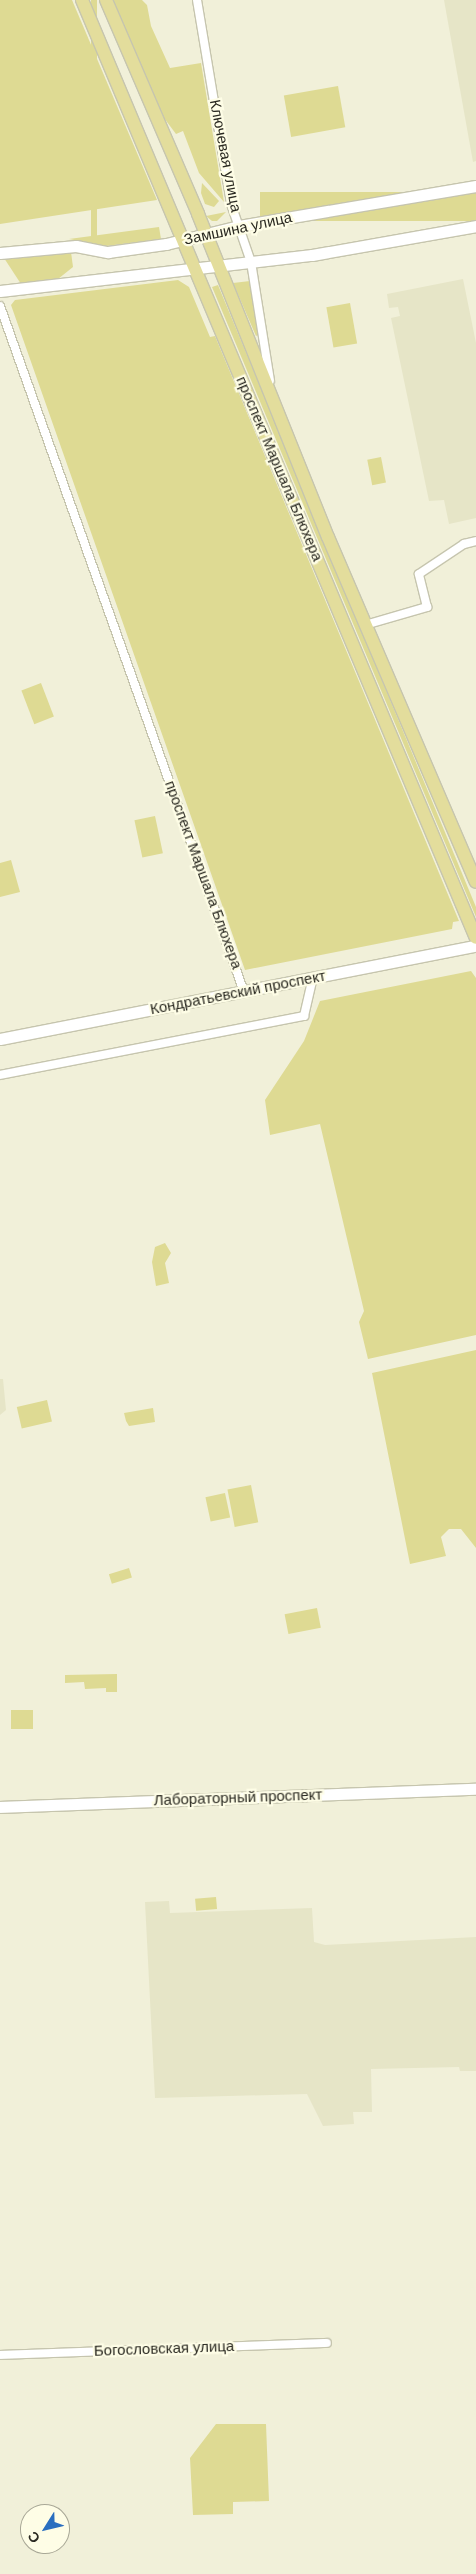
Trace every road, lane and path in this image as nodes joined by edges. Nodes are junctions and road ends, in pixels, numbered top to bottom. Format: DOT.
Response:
graph roads {
  1 [pos="82,0"];
  2 [pos="106,0"];
  3 [pos="197,0"];
  4 [pos="476,186"];
  5 [pos="238,226"];
  6 [pos="476,226"];
  7 [pos="206,233"];
  8 [pos="184,240"];
  9 [pos="0,253"];
  10 [pos="251,262"];
  11 [pos="219,266"];
  12 [pos="196,269"];
  13 [pos="0,291"];
  14 [pos="0,306"];
  15 [pos="272,400"];
  16 [pos="476,541"];
  17 [pos="365,625"];
  18 [pos="476,882"];
  19 [pos="476,938"];
  20 [pos="476,946"];
  21 [pos="313,978"];
  22 [pos="244,992"];
  23 [pos="0,1040"];
  24 [pos="0,1076"];
  25 [pos="476,1789"];
  26 [pos="0,1806"];
  27 [pos="327,2343"];
  28 [pos="0,2355"];
  1 -- 8 [label="main road, проспект Маршала Блюхера"];
  2 -- 7 [label="main road, проспект Маршала Блюхера"];
  3 -- 5 [label="street, Ключевая улица"];
  4 -- 5 [label="street, Замшина улица"];
  5 -- 7 [label="street, Замшина улица"];
  5 -- 10 [label="street, Ключевая улица"];
  6 -- 10 [label="street, Замшина улица"];
  7 -- 8 [label="street, Замшина улица"];
  7 -- 11 [label="main road, проспект Маршала Блюхера"];
  8 -- 9 [label="street, Замшина улица"];
  8 -- 12 [label="main road, проспект Маршала Блюхера"];
  10 -- 11 [label="street, Замшина улица"];
  10 -- 15 [label="street, Ключевая улица"];
  11 -- 12 [label="street, Замшина улица"];
  11 -- 15 [label="main road, проспект Маршала Блюхера"];
  12 -- 13 [label="street, Замшина улица"];
  12 -- 19 [label="main road, проспект Маршала Блюхера"];
  14 -- 22 [label="street, проспект Маршала Блюхера"];
  15 -- 17 [label="main road, проспект Маршала Блюхера"];
  16 -- 17 [label="street"];
  17 -- 18 [label="main road, проспект Маршала Блюхера"];
  20 -- 21 [label="street, Кондратьевский проспект"];
  21 -- 22 [label="street, Кондратьевский проспект"];
  21 -- 24 [label="street"];
  22 -- 23 [label="street, Кондратьевский проспект"];
  25 -- 26 [label="street, Лабораторный проспект"];
  27 -- 28 [label="street, Богословская улица"];
}
